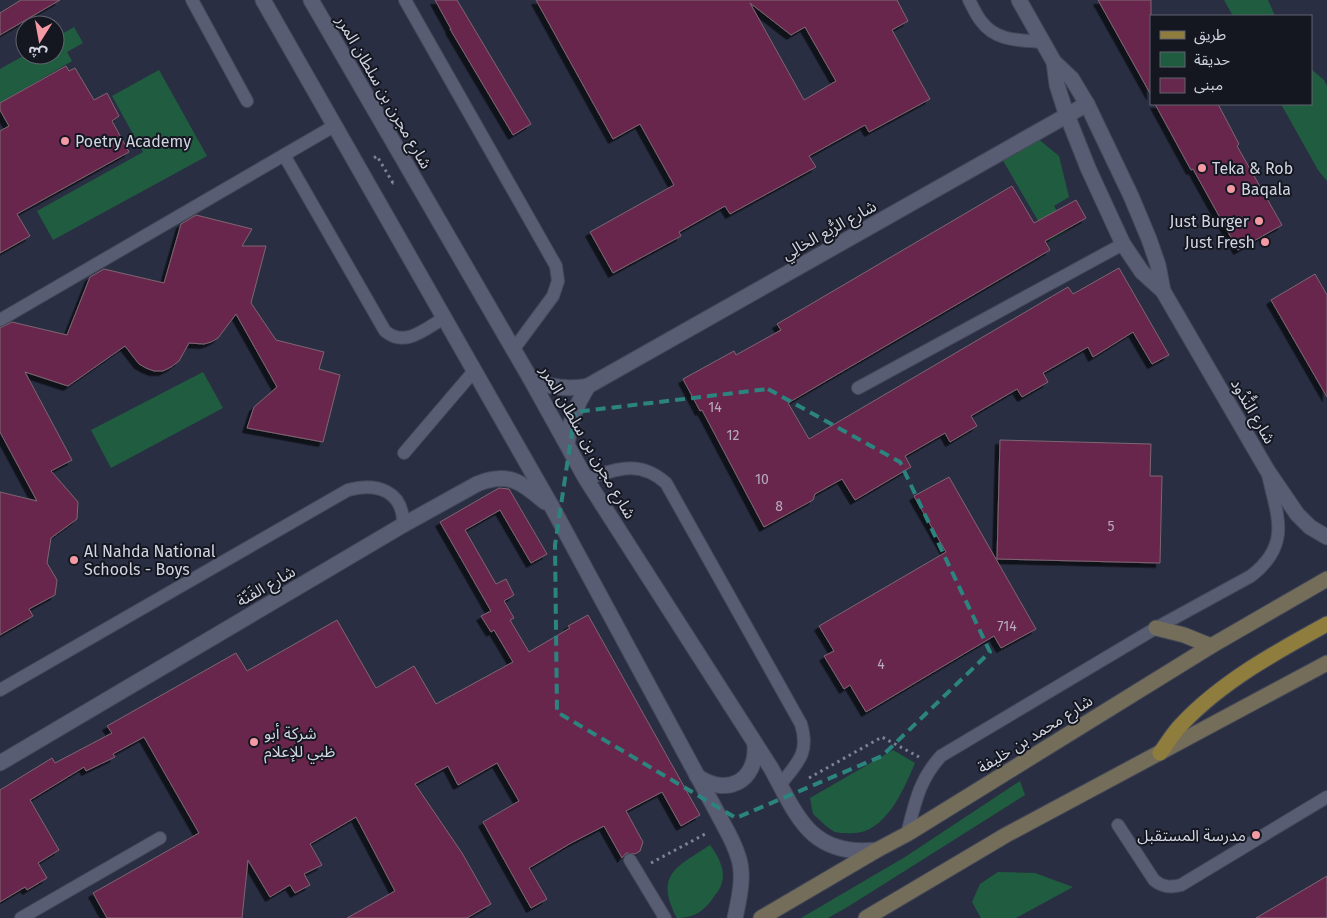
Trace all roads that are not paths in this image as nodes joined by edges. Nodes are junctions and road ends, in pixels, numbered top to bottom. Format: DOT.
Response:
graph roads {
  1 [pos="192,0"];
  2 [pos="263,0"];
  3 [pos="311,0"];
  4 [pos="405,0"];
  5 [pos="969,0"];
  6 [pos="1019,0"];
  7 [pos="1044,42"];
  8 [pos="1054,62"];
  9 [pos="247,101"];
  10 [pos="1087,104"];
  11 [pos="1067,116"];
  12 [pos="334,126"];
  13 [pos="284,155"];
  14 [pos="1123,244"];
  15 [pos="1163,291"];
  16 [pos="444,318"];
  17 [pos="0,320"];
  18 [pos="513,350"];
  19 [pos="474,371"];
  20 [pos="530,378"];
  21 [pos="588,386"];
  22 [pos="858,388"];
  23 [pos="567,444"];
  24 [pos="404,453"];
  25 [pos="1267,470"];
  26 [pos="586,479"];
  27 [pos="552,507"];
  28 [pos="403,525"];
  29 [pos="1327,537"];
  30 [pos="1327,578"];
  31 [pos="1327,624"];
  32 [pos="1156,628"];
  33 [pos="1211,646"];
  34 [pos="1327,663"];
  35 [pos="0,690"];
  36 [pos="755,746"];
  37 [pos="1160,753"];
  38 [pos="0,762"];
  39 [pos="697,776"];
  40 [pos="782,788"];
  41 [pos="1327,797"];
  42 [pos="1118,825"];
  43 [pos="908,834"];
  44 [pos="160,838"];
  45 [pos="877,850"];
  46 [pos="633,866"];
  47 [pos="885,912"];
  48 [pos="21,918"];
  49 [pos="665,918"];
  50 [pos="735,918"];
  51 [pos="761,918"];
  52 [pos="866,918"];
  1 -- 9 [label="lane"];
  2 -- 12 [label="street"];
  3 -- 18 [label="street, شارع مجرن بن سلطان المرر"];
  4 -- 18 [label="lane"];
  5 -- 7 [label="lane"];
  6 -- 7 [label="street, شارع النُّدُود"];
  7 -- 8 [label="street, شارع النُّدُود"];
  8 -- 10 [label="street, شارع النُّدُود"];
  8 -- 11 [label="street, شارع النُّدُود"];
  10 -- 11 [label="street, شارع الرُّبع الخالِي"];
  10 -- 15 [label="street, شارع النُّدُود"];
  11 -- 14 [label="street, شارع النُّدُود"];
  11 -- 21 [label="street, شارع الرُّبع الخالِي"];
  12 -- 13 [label="lane"];
  12 -- 16 [label="street"];
  13 -- 16 [label="lane"];
  13 -- 17 [label="lane"];
  14 -- 15 [label="street, شارع النُّدُود"];
  14 -- 22 [label="lane"];
  15 -- 25 [label="street, شارع النُّدُود"];
  16 -- 19 [label="street"];
  18 -- 20 [label="street, شارع مجرن بن سلطان المرر"];
  19 -- 24 [label="lane"];
  19 -- 27 [label="street"];
  20 -- 21 [label="street, شارع الرُّبع الخالِي"];
  20 -- 23 [label="street, شارع مجرن بن سلطان المرر"];
  21 -- 23 [label="street"];
  23 -- 26 [label="street, شارع مجرن بن سلطان المرر"];
  25 -- 29 [label="street, شارع النُّدُود"];
  25 -- 32 [label="lane"];
  26 -- 36 [label="street, شارع مجرن بن سلطان المرر"];
  26 -- 40 [label="lane"];
  27 -- 28 [label="street, شارع الفَنّة"];
  27 -- 39 [label="street"];
  28 -- 35 [label="lane"];
  28 -- 38 [label="street, شارع الفَنّة"];
  30 -- 33 [label="main road, شارع محمد بن خليفة"];
  31 -- 37 [label="main road"];
  32 -- 33 [label="main road"];
  32 -- 43 [label="lane"];
  33 -- 43 [label="main road, شارع محمد بن خليفة"];
  34 -- 37 [label="main road"];
  36 -- 39 [label="street"];
  36 -- 40 [label="street, شارع مجرن بن سلطان المرر"];
  37 -- 47 [label="main road"];
  39 -- 50 [label="street"];
  40 -- 45 [label="street, شارع مجرن بن سلطان المرر"];
  41 -- 42 [label="lane"];
  43 -- 45 [label="main road, شارع محمد بن خليفة"];
  44 -- 48 [label="lane"];
  45 -- 51 [label="main road, شارع محمد بن خليفة"];
  46 -- 49 [label="lane"];
  47 -- 52 [label="main road"];
}
